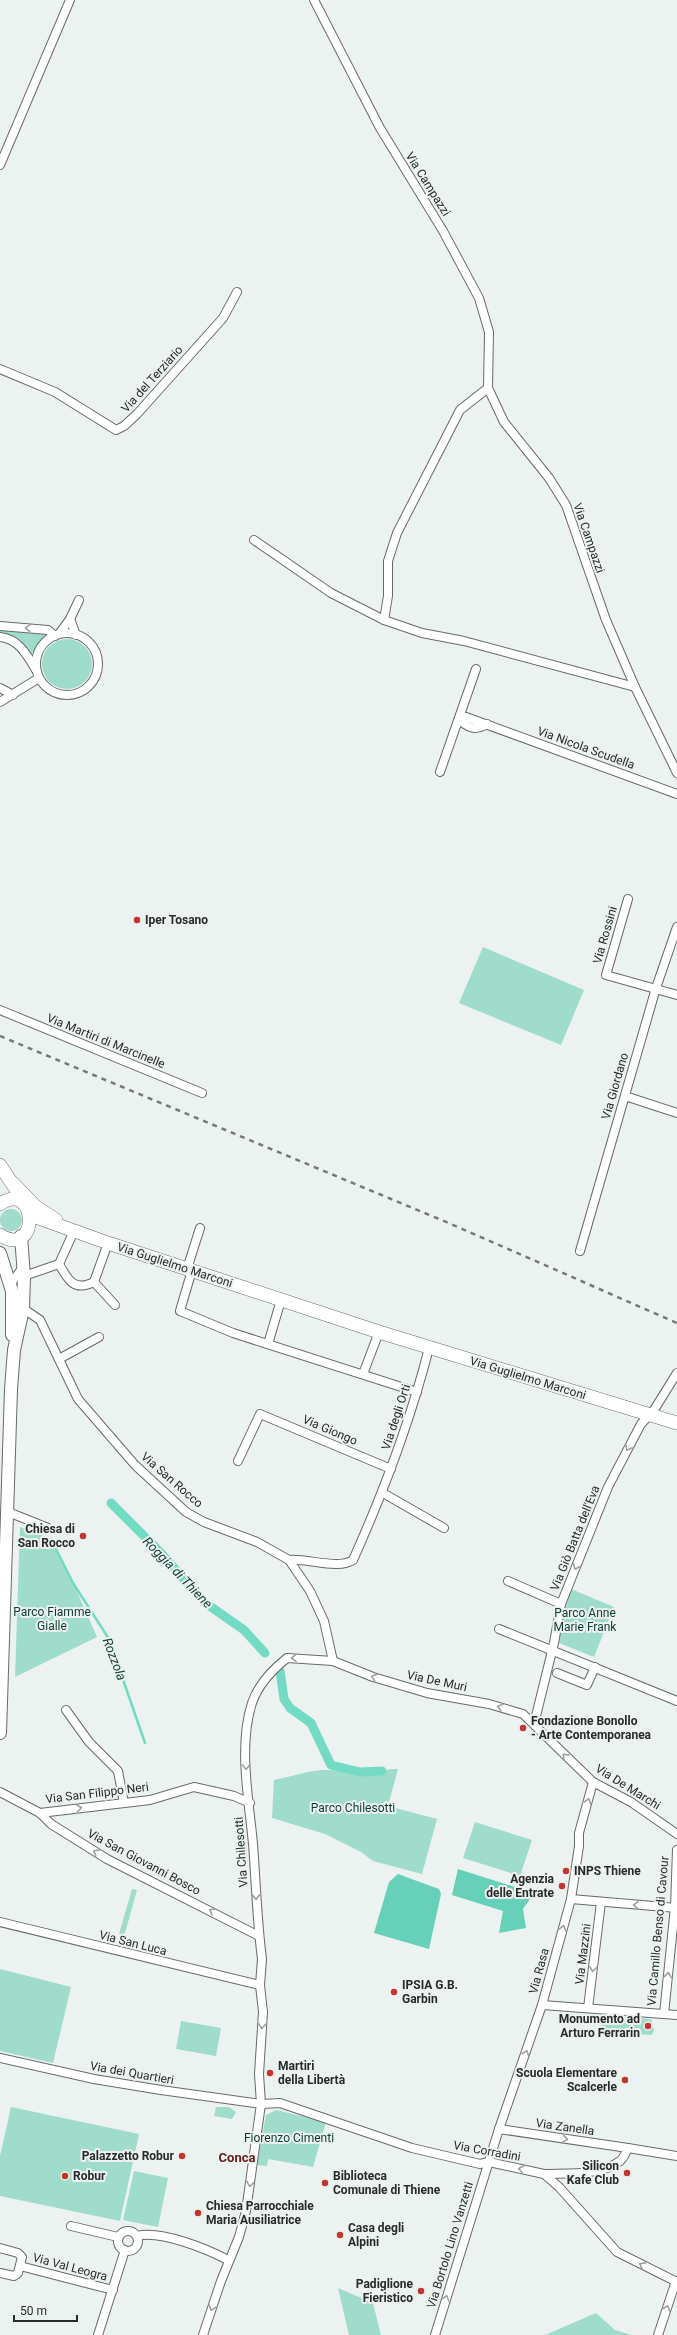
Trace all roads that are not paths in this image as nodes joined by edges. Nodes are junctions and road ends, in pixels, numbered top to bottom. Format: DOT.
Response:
graph roads {
  1 [pos="70,0"];
  2 [pos="314,0"];
  3 [pos="0,165"];
  4 [pos="237,292"];
  5 [pos="0,369"];
  6 [pos="488,388"];
  7 [pos="254,540"];
  8 [pos="79,600"];
  9 [pos="70,619"];
  10 [pos="384,620"];
  11 [pos="0,626"];
  12 [pos="57,635"];
  13 [pos="76,635"];
  14 [pos="0,637"];
  15 [pos="476,669"];
  16 [pos="38,675"];
  17 [pos="635,687"];
  18 [pos="0,688"];
  19 [pos="13,695"];
  20 [pos="0,702"];
  21 [pos="459,720"];
  22 [pos="440,772"];
  23 [pos="677,772"];
  24 [pos="677,794"];
  25 [pos="628,899"];
  26 [pos="677,927"];
  27 [pos="656,988"];
  28 [pos="677,995"];
  29 [pos="0,1010"];
  30 [pos="202,1093"];
  31 [pos="625,1096"];
  32 [pos="677,1113"];
  33 [pos="0,1165"];
  34 [pos="13,1183"];
  35 [pos="0,1204"];
  36 [pos="28,1211"];
  37 [pos="200,1228"];
  38 [pos="72,1230"];
  39 [pos="24,1234"];
  40 [pos="0,1235"];
  41 [pos="108,1243"];
  42 [pos="580,1251"];
  43 [pos="0,1253"];
  44 [pos="59,1264"];
  45 [pos="190,1270"];
  46 [pos="23,1271"];
  47 [pos="94,1282"];
  48 [pos="11,1288"];
  49 [pos="281,1300"];
  50 [pos="115,1305"];
  51 [pos="23,1309"];
  52 [pos="379,1332"];
  53 [pos="99,1337"];
  54 [pos="268,1344"];
  55 [pos="429,1348"];
  56 [pos="14,1350"];
  57 [pos="59,1359"];
  58 [pos="677,1373"];
  59 [pos="363,1374"];
  60 [pos="417,1392"];
  61 [pos="649,1416"];
  62 [pos="677,1423"];
  63 [pos="238,1461"];
  64 [pos="391,1469"];
  65 [pos="383,1493"];
  66 [pos="8,1512"];
  67 [pos="48,1528"];
  68 [pos="444,1528"];
  69 [pos="289,1560"];
  70 [pos="2,1565"];
  71 [pos="508,1581"];
  72 [pos="561,1604"];
  73 [pos="499,1629"];
  74 [pos="552,1650"];
  75 [pos="333,1661"];
  76 [pos="595,1667"];
  77 [pos="557,1673"];
  78 [pos="677,1701"];
  79 [pos="66,1710"];
  80 [pos="534,1724"];
  81 [pos="0,1729"];
  82 [pos="0,1733"];
  83 [pos="593,1782"];
  84 [pos="0,1792"];
  85 [pos="124,1803"];
  86 [pos="250,1803"];
  87 [pos="40,1813"];
  88 [pos="677,1834"];
  89 [pos="677,1850"];
  90 [pos="571,1899"];
  91 [pos="601,1902"];
  92 [pos="676,1908"];
  93 [pos="0,1922"];
  94 [pos="259,1936"];
  95 [pos="260,1986"];
  96 [pos="542,2005"];
  97 [pos="588,2008"];
  98 [pos="664,2014"];
  99 [pos="677,2015"];
  100 [pos="0,2058"];
  101 [pos="261,2104"];
  102 [pos="499,2129"];
  103 [pos="628,2148"];
  104 [pos="677,2156"];
  105 [pos="489,2162"];
  106 [pos="544,2174"];
  107 [pos="71,2226"];
  108 [pos="118,2236"];
  109 [pos="137,2236"];
  110 [pos="0,2248"];
  111 [pos="125,2250"];
  112 [pos="228,2260"];
  113 [pos="20,2266"];
  114 [pos="0,2273"];
  115 [pos="677,2282"];
  116 [pos="113,2290"];
  117 [pos="98,2335"];
  118 [pos="203,2335"];
  119 [pos="435,2335"];
  120 [pos="658,2335"];
  1 -- 3 [label="street"];
  2 -- 6 [label="street, Via Campazzi"];
  4 -- 5 [label="street, Via del Terziario"];
  6 -- 10 [label="street"];
  6 -- 17 [label="street, Via Campazzi"];
  7 -- 10 [label="street"];
  8 -- 9 [label="street"];
  9 -- 12 [label="street"];
  9 -- 13 [label="street"];
  10 -- 17 [label="street"];
  12 -- 11 [label="street, one-way"];
  12 -- 13 [label="street"];
  12 -- 16 [label="street"];
  13 -- 16 [label="street"];
  14 -- 16 [label="street"];
  15 -- 21 [label="street"];
  16 -- 19 [label="street"];
  17 -- 23 [label="street, Via Campazzi"];
  18 -- 19 [label="street"];
  19 -- 20 [label="street"];
  21 -- 22 [label="street"];
  21 -- 24 [label="street, Via Nicola Scudella"];
  25 -- 27 [label="street, Via Rossini"];
  26 -- 27 [label="street, Via Giordano"];
  27 -- 28 [label="street, Via Rossini"];
  27 -- 31 [label="street, Via Giordano"];
  29 -- 30 [label="street, Via Martiri di Marcinelle"];
  31 -- 32 [label="street"];
  31 -- 42 [label="street, Via Giordano"];
  33 -- 34 [label="main road, Via Guglielmo Marconi"];
  34 -- 36 [label="main road, Via Guglielmo Marconi"];
  34 -- 38 [label="main road, Via Guglielmo Marconi"];
  35 -- 36 [label="main road, Via Guglielmo Marconi"];
  36 -- 38 [label="main road, Via Guglielmo Marconi"];
  36 -- 39 [label="main road"];
  37 -- 45 [label="street"];
  38 -- 39 [label="main road, Via Guglielmo Marconi"];
  38 -- 41 [label="main road, Via Guglielmo Marconi"];
  38 -- 44 [label="street"];
  39 -- 40 [label="main road, Via Guglielmo Marconi"];
  39 -- 46 [label="main road"];
  41 -- 45 [label="main road, Via Guglielmo Marconi"];
  41 -- 47 [label="street"];
  43 -- 48 [label="main road"];
  44 -- 46 [label="street"];
  44 -- 47 [label="street"];
  45 -- 49 [label="main road, Via Guglielmo Marconi"];
  45 -- 54 [label="street"];
  46 -- 48 [label="street"];
  46 -- 51 [label="main road"];
  47 -- 50 [label="street"];
  48 -- 51 [label="street"];
  48 -- 56 [label="main road"];
  49 -- 52 [label="main road, Via Guglielmo Marconi"];
  49 -- 54 [label="street"];
  51 -- 56 [label="main road"];
  51 -- 57 [label="street, Via San Rocco"];
  52 -- 55 [label="main road, Via Guglielmo Marconi"];
  52 -- 59 [label="street"];
  53 -- 57 [label="street"];
  54 -- 59 [label="street"];
  55 -- 60 [label="street, Via degli Orti"];
  55 -- 61 [label="main road, Via Guglielmo Marconi"];
  56 -- 66 [label="main road"];
  57 -- 69 [label="street, Via San Rocco"];
  58 -- 61 [label="street, Via Giò Batta dell'Eva"];
  59 -- 60 [label="street"];
  60 -- 64 [label="street, Via degli Orti"];
  61 -- 62 [label="main road, Via Guglielmo Marconi"];
  61 -- 72 [label="street, Via Giò Batta dell'Eva, one-way"];
  63 -- 64 [label="street, Via Giongo"];
  64 -- 65 [label="street, Via degli Orti"];
  65 -- 68 [label="street"];
  65 -- 69 [label="street, Via degli Orti"];
  66 -- 67 [label="street"];
  66 -- 70 [label="main road"];
  69 -- 75 [label="street, Via San Rocco"];
  70 -- 81 [label="main road"];
  71 -- 72 [label="street"];
  72 -- 74 [label="street, Via Giò Batta dell'Eva"];
  73 -- 74 [label="street"];
  74 -- 76 [label="street"];
  74 -- 80 [label="street, Via Giò Batta dell'Eva"];
  80 -- 75 [label="street, Via De Muri, one-way"];
  75 -- 86 [label="street, Via Chilesotti, one-way"];
  76 -- 77 [label="street"];
  76 -- 78 [label="street"];
  79 -- 85 [label="street"];
  83 -- 80 [label="street, Via De Marchi, one-way"];
  81 -- 82 [label="main road"];
  83 -- 88 [label="street, Via De Marchi"];
  90 -- 83 [label="street, Via Rasa, one-way"];
  84 -- 87 [label="street, Via San Giovanni Bosco"];
  85 -- 86 [label="street, Via San Filippo Neri"];
  87 -- 85 [label="street, Via San Filippo Neri, one-way"];
  86 -- 94 [label="street, Via Chilesotti, one-way"];
  94 -- 87 [label="street, Via San Giovanni Bosco, one-way"];
  89 -- 92 [label="street, Via Camillo Benso di Cavour"];
  90 -- 91 [label="street"];
  96 -- 90 [label="street, Via Rasa, one-way"];
  92 -- 91 [label="street, one-way"];
  91 -- 97 [label="street, Via Mazzini, one-way"];
  98 -- 92 [label="street, Via Camillo Benso di Cavour, one-way"];
  93 -- 95 [label="street, Via San Luca"];
  94 -- 95 [label="street, Via Chilesotti"];
  95 -- 101 [label="street, Via Chilesotti, one-way"];
  96 -- 97 [label="street"];
  102 -- 96 [label="street, Via Rasa, one-way"];
  97 -- 98 [label="street"];
  98 -- 99 [label="street"];
  100 -- 101 [label="street, Via dei Quartieri"];
  101 -- 105 [label="street, Via Corradini"];
  101 -- 112 [label="street, Via Chilesotti, one-way"];
  102 -- 103 [label="street, Via Zanella, one-way"];
  102 -- 105 [label="street, Via Rasa"];
  103 -- 104 [label="street, Via Zanella"];
  103 -- 106 [label="street"];
  106 -- 105 [label="street, Via Corradini, one-way"];
  119 -- 105 [label="street, Via Bortolo Lino Vanzetti, one-way"];
  115 -- 106 [label="street, Via Corradini, one-way"];
  107 -- 108 [label="street"];
  108 -- 109 [label="street"];
  108 -- 111 [label="street"];
  109 -- 111 [label="street, Via Val Leogra"];
  109 -- 112 [label="street"];
  110 -- 113 [label="street, Via Val Leogra"];
  111 -- 116 [label="street, Via Val Leogra"];
  112 -- 118 [label="street, Via Chilesotti, one-way"];
  113 -- 114 [label="street, Via Val Leogra"];
  113 -- 116 [label="street, Via Val Leogra"];
  120 -- 115 [label="street, one-way"];
  116 -- 117 [label="street, Via Val Leogra"];
}
